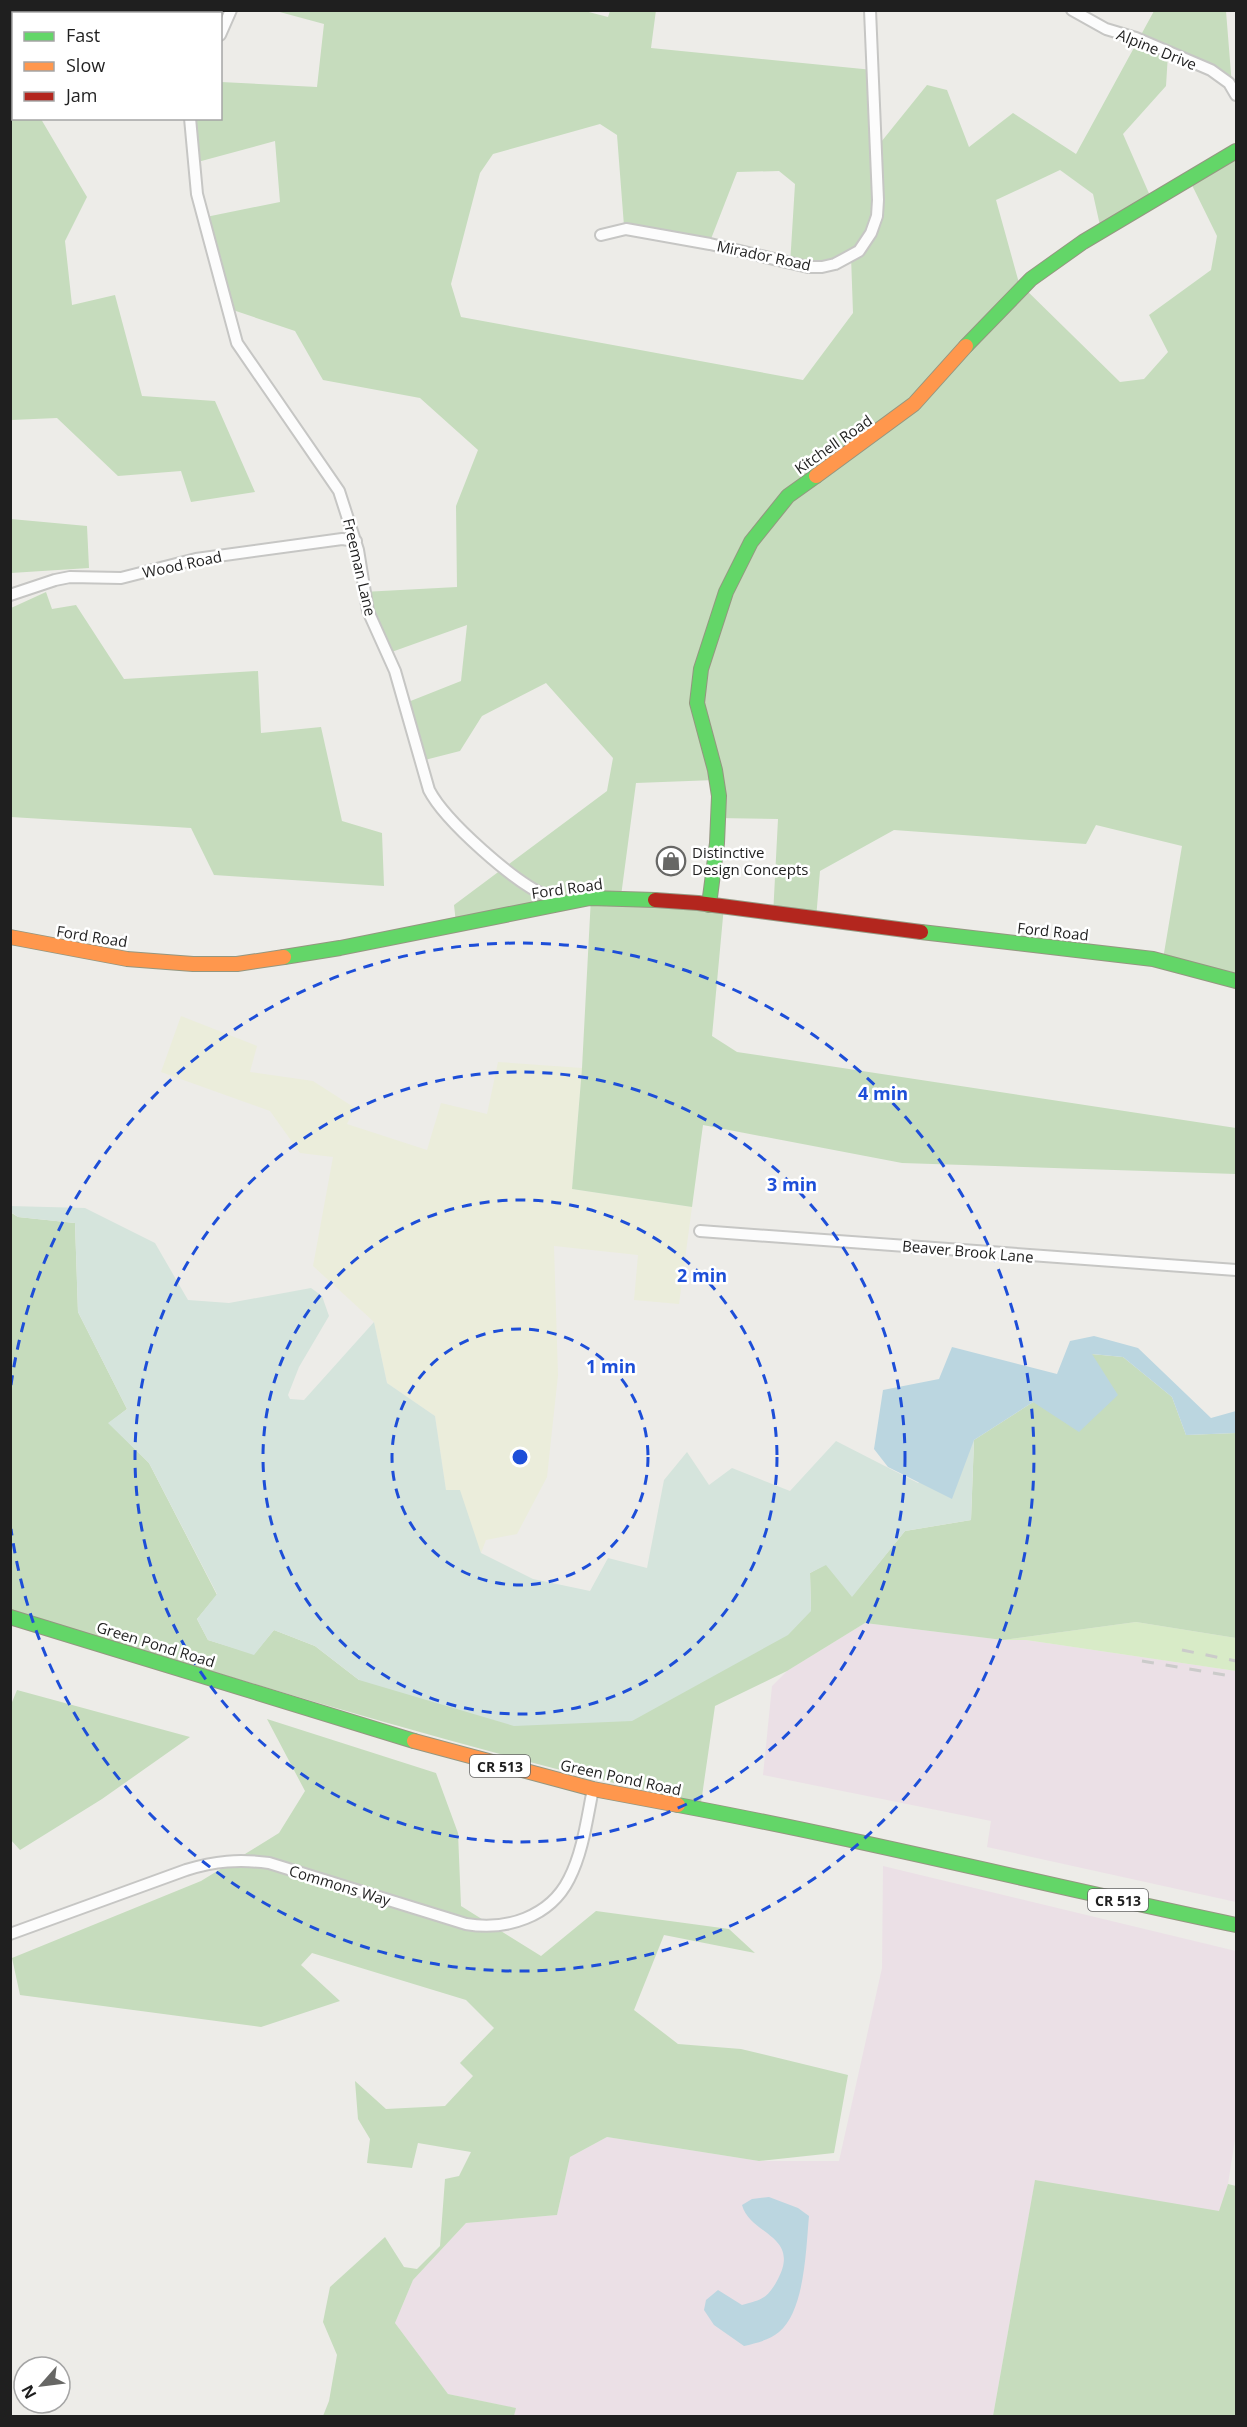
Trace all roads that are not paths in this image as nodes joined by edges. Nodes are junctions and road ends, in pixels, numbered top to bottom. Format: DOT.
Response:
graph roads {
  1 [pos="231,10"];
  2 [pos="870,10"];
  3 [pos="1072,10"];
  4 [pos="222,30"];
  5 [pos="1236,94"];
  6 [pos="190,120"];
  7 [pos="1236,151"];
  8 [pos="601,235"];
  9 [pos="356,541"];
  10 [pos="10,595"];
  11 [pos="570,902"];
  12 [pos="709,905"];
  13 [pos="10,937"];
  14 [pos="1236,981"];
  15 [pos="700,1232"];
  16 [pos="1236,1270"];
  17 [pos="10,1617"];
  18 [pos="593,1789"];
  19 [pos="1236,1925"];
  20 [pos="10,1934"];
  1 -- 4 [label="street"];
  2 -- 8 [label="street, Mirador Road"];
  3 -- 5 [label="street, Alpine Drive"];
  6 -- 9 [label="street, Freeman Lane"];
  7 -- 12 [label="street, Kitchell Road"];
  9 -- 10 [label="street, Wood Road"];
  9 -- 11 [label="street, Freeman Lane"];
  11 -- 12 [label="street, Ford Road"];
  11 -- 13 [label="street, Ford Road"];
  12 -- 14 [label="street, Ford Road"];
  15 -- 16 [label="street, Beaver Brook Lane"];
  17 -- 18 [label="street, Green Pond Road / CR 513"];
  18 -- 19 [label="street, Green Pond Road / CR 513"];
  18 -- 20 [label="street, Commons Way"];
}
